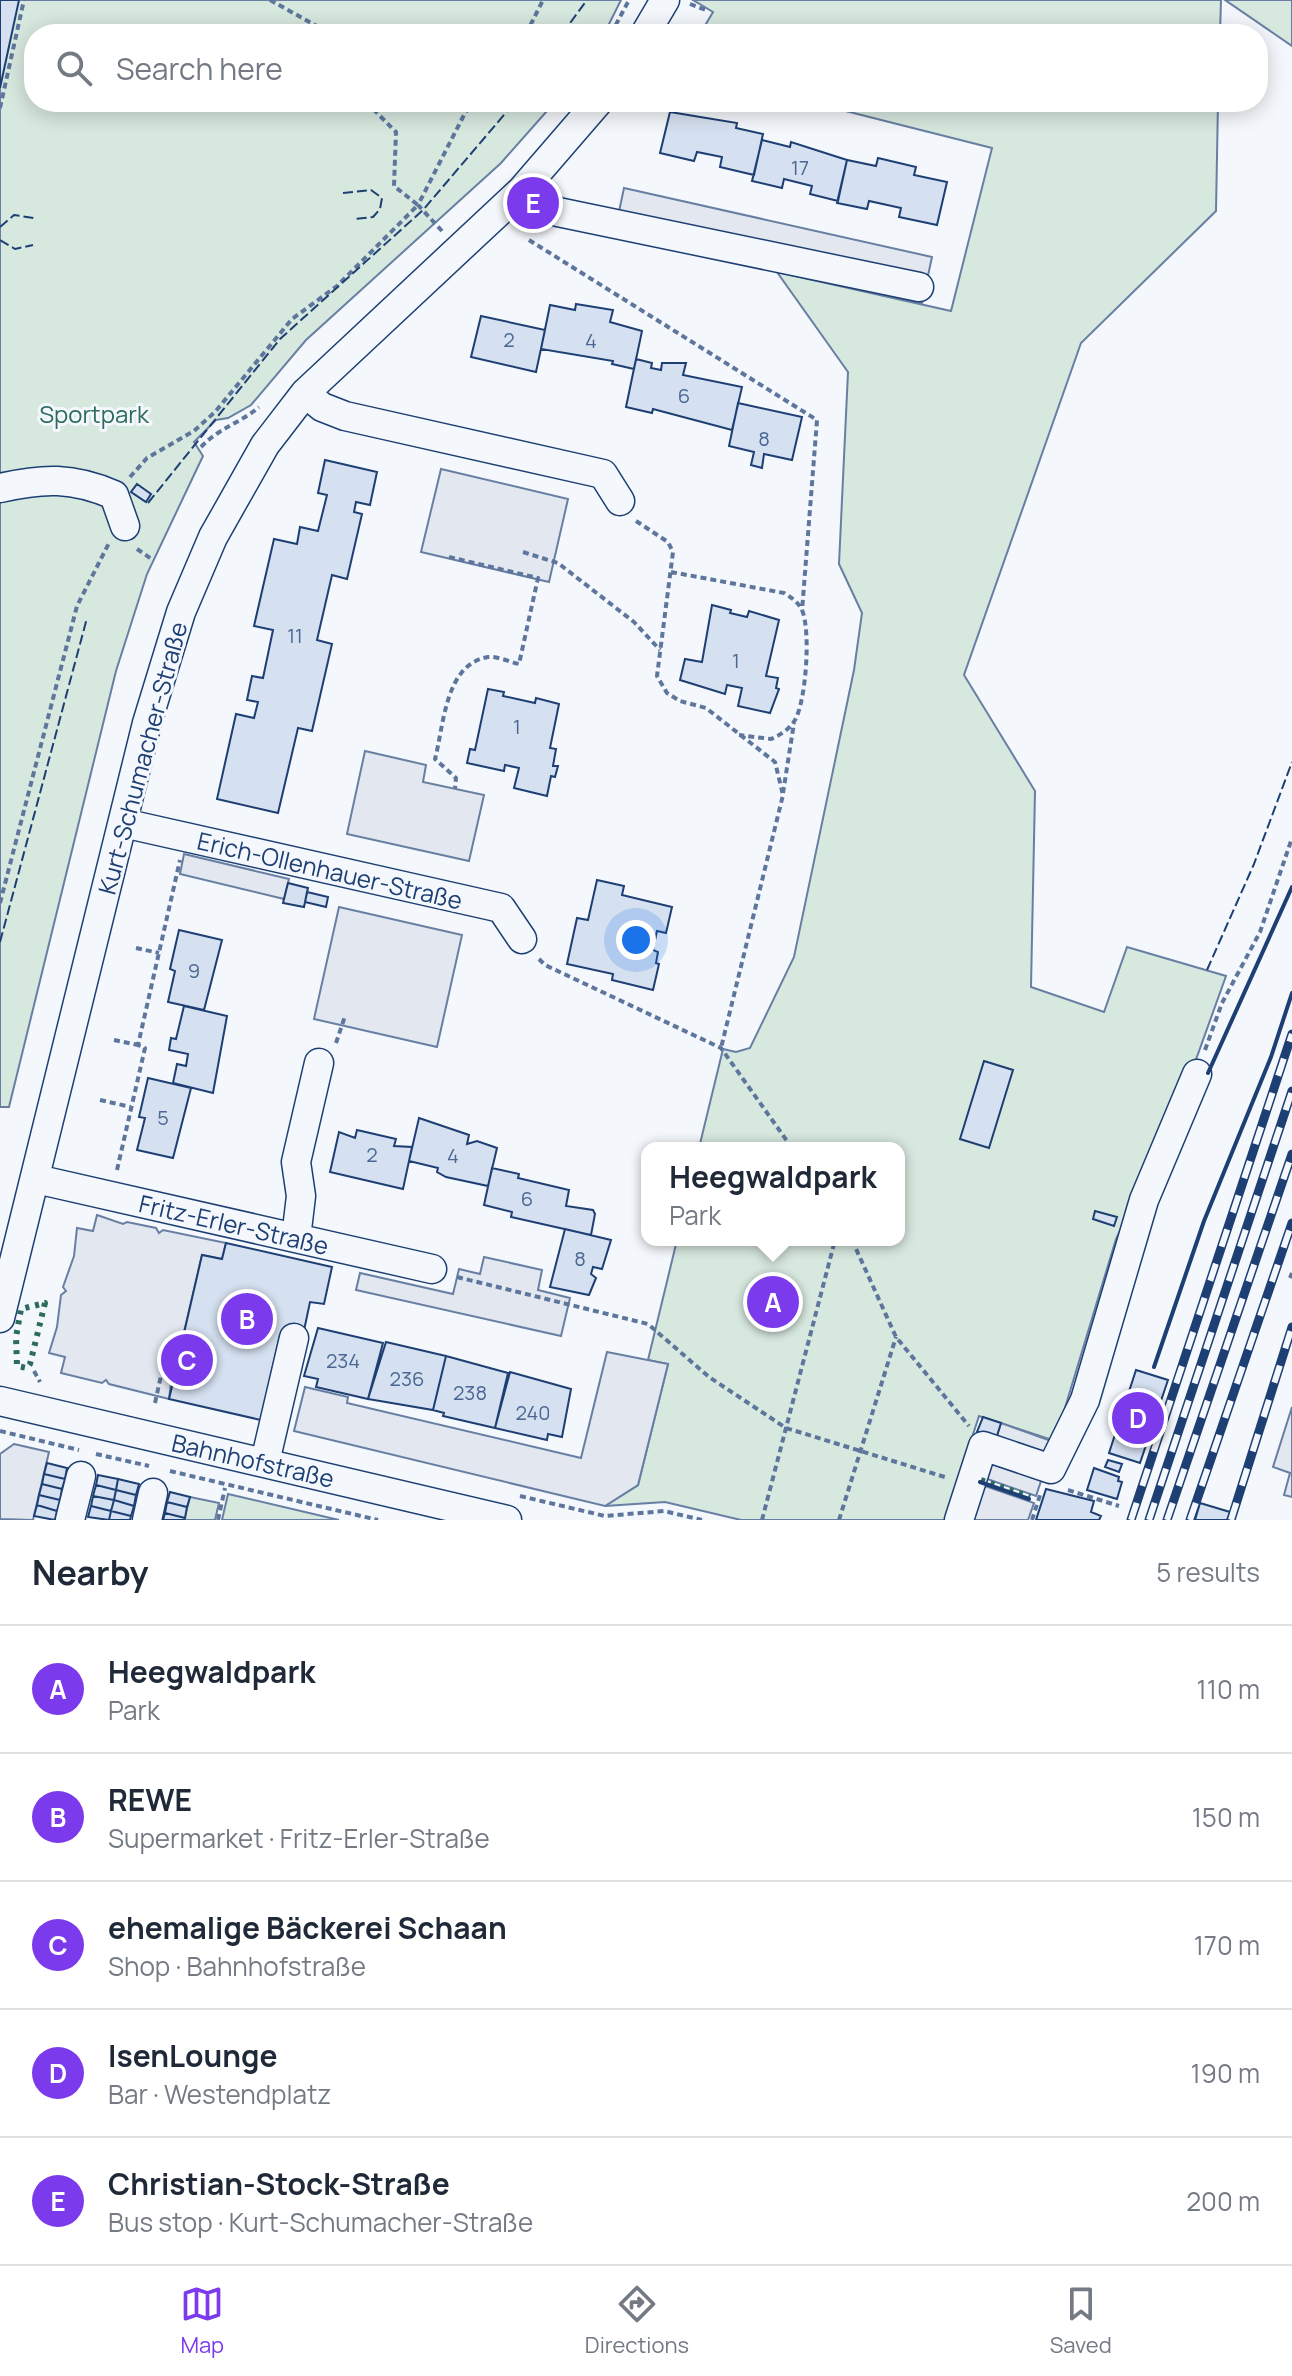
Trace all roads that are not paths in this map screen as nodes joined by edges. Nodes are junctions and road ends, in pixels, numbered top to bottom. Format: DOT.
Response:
graph roads {
  1 [pos="665,0"];
  2 [pos="651,24"];
  3 [pos="589,112"];
  4 [pos="522,190"];
  5 [pos="919,287"];
  6 [pos="305,393"];
  7 [pos="0,488"];
  8 [pos="620,501"];
  9 [pos="120,511"];
  10 [pos="123,823"];
  11 [pos="522,939"];
  12 [pos="319,1063"];
  13 [pos="1197,1074"];
  14 [pos="36,1179"];
  15 [pos="296,1238"];
  16 [pos="432,1269"];
  17 [pos="0,1318"];
  18 [pos="294,1338"];
  19 [pos="0,1401"];
  20 [pos="265,1462"];
  21 [pos="81,1476"];
  22 [pos="444,1512"];
  23 [pos="70,1520"];
  24 [pos="507,1520"];
  25 [pos="959,1520"];
  1 -- 2 [label="street"];
  3 -- 4 [label="street, Kurt-Schumacher-Straße"];
  4 -- 5 [label="street"];
  4 -- 6 [label="street, Kurt-Schumacher-Straße"];
  6 -- 8 [label="street"];
  6 -- 10 [label="street, Kurt-Schumacher-Straße"];
  7 -- 9 [label="street"];
  10 -- 11 [label="street, Erich-Ollenhauer-Straße"];
  10 -- 14 [label="street, Kurt-Schumacher-Straße"];
  12 -- 15 [label="street"];
  13 -- 25 [label="street"];
  14 -- 15 [label="street, Fritz-Erler-Straße"];
  14 -- 17 [label="street, Kurt-Schumacher-Straße"];
  15 -- 16 [label="street, Fritz-Erler-Straße"];
  18 -- 20 [label="street"];
  19 -- 20 [label="street, Bahnhofstraße"];
  20 -- 22 [label="street, Bahnhofstraße"];
  21 -- 23 [label="street"];
  22 -- 24 [label="street, Bahnhofstraße"];
}
